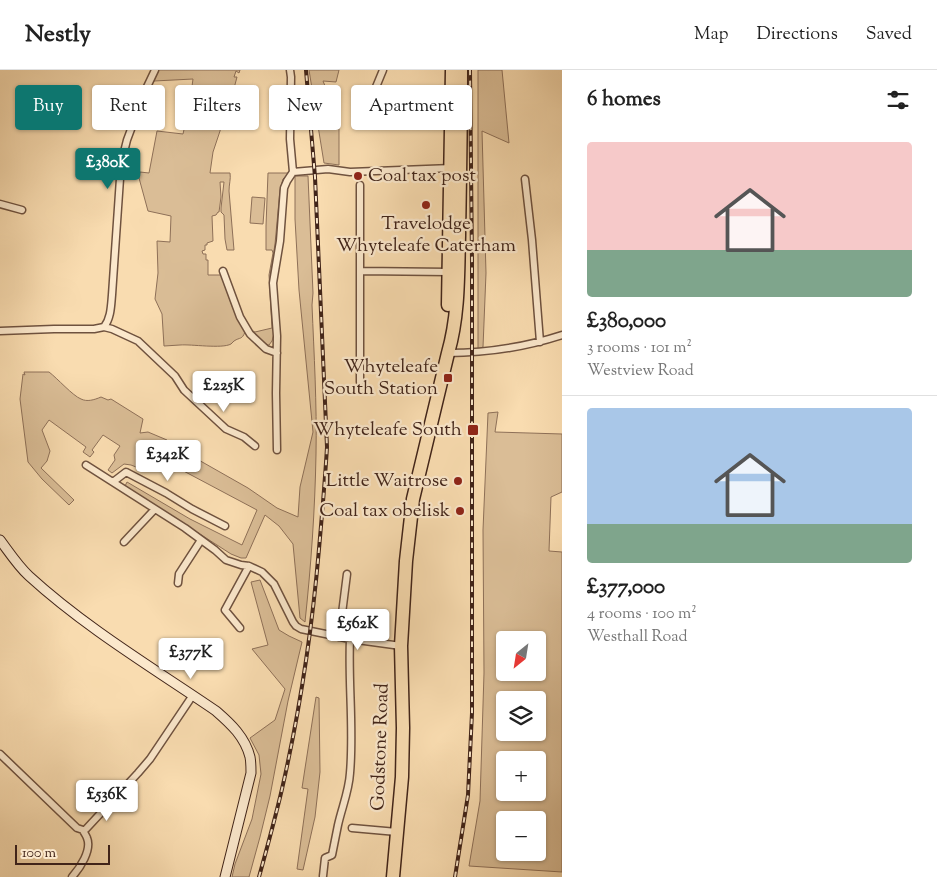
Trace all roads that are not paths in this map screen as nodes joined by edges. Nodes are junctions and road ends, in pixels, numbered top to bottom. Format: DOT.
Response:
graph roads {
  1 [pos="154,70"];
  2 [pos="290,70"];
  3 [pos="383,70"];
  4 [pos="452,70"];
  5 [pos="461,70"];
  6 [pos="377,85"];
  7 [pos="456,168"];
  8 [pos="293,172"];
  9 [pos="525,179"];
  10 [pos="360,185"];
  11 [pos="0,204"];
  12 [pos="22,210"];
  13 [pos="223,271"];
  14 [pos="360,271"];
  15 [pos="453,272"];
  16 [pos="104,327"];
  17 [pos="0,331"];
  18 [pos="562,336"];
  19 [pos="540,342"];
  20 [pos="277,353"];
  21 [pos="448,353"];
  22 [pos="360,382"];
  23 [pos="255,446"];
  24 [pos="277,450"];
  25 [pos="86,465"];
  26 [pos="113,482"];
  27 [pos="155,509"];
  28 [pos="225,526"];
  29 [pos="0,540"];
  30 [pos="201,540"];
  31 [pos="124,542"];
  32 [pos="249,566"];
  33 [pos="346,574"];
  34 [pos="178,583"];
  35 [pos="240,628"];
  36 [pos="339,636"];
  37 [pos="350,639"];
  38 [pos="401,646"];
  39 [pos="193,695"];
  40 [pos="0,754"];
  41 [pos="352,828"];
  42 [pos="83,830"];
  43 [pos="397,832"];
  44 [pos="323,876"];
  45 [pos="72,877"];
  46 [pos="225,877"];
  47 [pos="393,877"];
  1 -- 16 [label="street"];
  2 -- 8 [label="street"];
  3 -- 6 [label="street"];
  4 -- 7 [label="highway, Godstone Road"];
  5 -- 7 [label="highway, Godstone Road"];
  7 -- 8 [label="street"];
  7 -- 15 [label="highway, Godstone Road"];
  8 -- 20 [label="street"];
  9 -- 19 [label="street"];
  10 -- 14 [label="street"];
  11 -- 12 [label="street"];
  13 -- 20 [label="street"];
  14 -- 15 [label="street"];
  14 -- 22 [label="street"];
  15 -- 21 [label="highway, Godstone Road"];
  16 -- 17 [label="street"];
  16 -- 23 [label="street"];
  18 -- 19 [label="street"];
  19 -- 21 [label="street"];
  20 -- 24 [label="street"];
  21 -- 38 [label="highway, Godstone Road"];
  25 -- 26 [label="street"];
  26 -- 27 [label="street"];
  26 -- 28 [label="street"];
  27 -- 30 [label="street"];
  27 -- 31 [label="street"];
  29 -- 39 [label="street"];
  30 -- 32 [label="street"];
  30 -- 34 [label="street"];
  32 -- 35 [label="street"];
  32 -- 36 [label="street"];
  33 -- 36 [label="street"];
  36 -- 37 [label="street"];
  37 -- 38 [label="street"];
  37 -- 44 [label="street"];
  38 -- 43 [label="highway, Godstone Road"];
  39 -- 42 [label="street"];
  39 -- 46 [label="street"];
  40 -- 42 [label="street"];
  41 -- 43 [label="street"];
  42 -- 45 [label="street"];
  43 -- 47 [label="highway, Godstone Road"];
}
